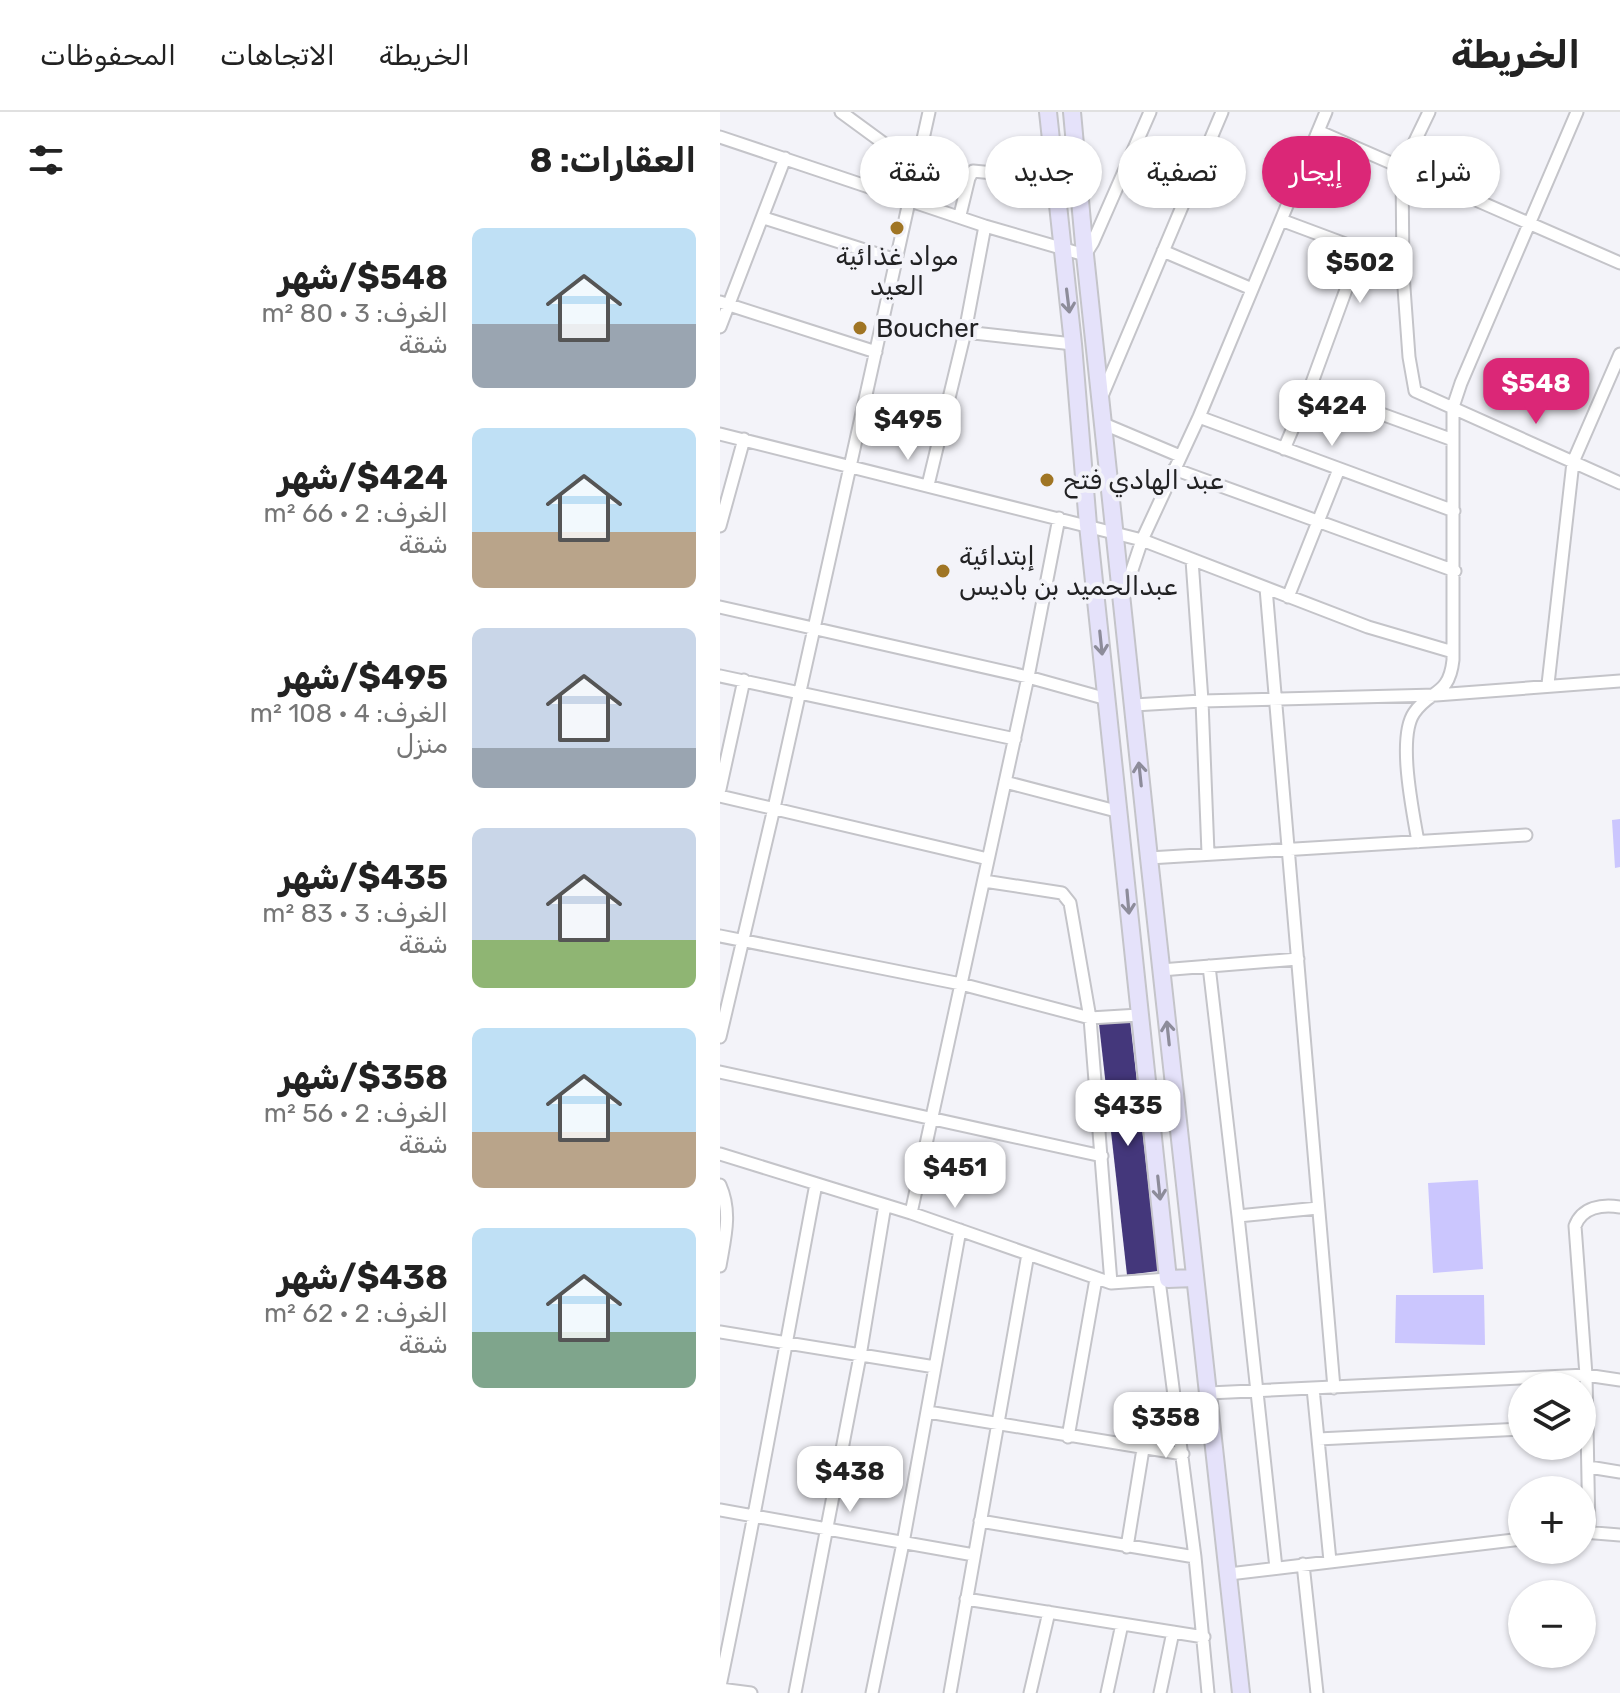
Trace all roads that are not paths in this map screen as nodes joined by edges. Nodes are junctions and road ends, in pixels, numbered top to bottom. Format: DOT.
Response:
graph roads {
  1 [pos="841,112"];
  2 [pos="1048,112"];
  3 [pos="1072,112"];
  4 [pos="1150,112"];
  5 [pos="1222,112"];
  6 [pos="1326,112"];
  7 [pos="1429,112"];
  8 [pos="1577,112"];
  9 [pos="926,114"];
  10 [pos="1318,131"];
  11 [pos="874,136"];
  12 [pos="922,136"];
  13 [pos="1051,136"];
  14 [pos="1417,136"];
  15 [pos="720,137"];
  16 [pos="785,158"];
  17 [pos="1387,161"];
  18 [pos="985,172"];
  19 [pos="860,183"];
  20 [pos="907,208"];
  21 [pos="938,208"];
  22 [pos="1058,208"];
  23 [pos="1402,208"];
  24 [pos="1495,208"];
  25 [pos="960,215"];
  26 [pos="764,218"];
  27 [pos="1281,220"];
  28 [pos="1530,223"];
  29 [pos="985,226"];
  30 [pos="1062,250"];
  31 [pos="1163,251"];
  32 [pos="1085,255"];
  33 [pos="896,260"];
  34 [pos="1620,263"];
  35 [pos="1252,289"];
  36 [pos="724,304"];
  37 [pos="720,327"];
  38 [pos="965,332"];
  39 [pos="1073,344"];
  40 [pos="876,352"];
  41 [pos="1620,354"];
  42 [pos="1310,388"];
  43 [pos="1102,397"];
  44 [pos="1453,407"];
  45 [pos="1199,417"];
  46 [pos="1104,424"];
  47 [pos="720,434"];
  48 [pos="744,439"];
  49 [pos="1453,440"];
  50 [pos="1284,449"];
  51 [pos="1180,456"];
  52 [pos="1573,462"];
  53 [pos="851,466"];
  54 [pos="1174,469"];
  55 [pos="1339,469"];
  56 [pos="1620,483"];
  57 [pos="928,485"];
  58 [pos="1454,511"];
  59 [pos="1059,518"];
  60 [pos="1318,522"];
  61 [pos="1088,525"];
  62 [pos="720,526"];
  63 [pos="1115,533"];
  64 [pos="1142,540"];
  65 [pos="1192,560"];
  66 [pos="1455,571"];
  67 [pos="1266,588"];
  68 [pos="1288,597"];
  69 [pos="1123,598"];
  70 [pos="720,607"];
  71 [pos="813,628"];
  72 [pos="1453,652"];
  73 [pos="720,676"];
  74 [pos="1028,677"];
  75 [pos="744,680"];
  76 [pos="1620,681"];
  77 [pos="1548,684"];
  78 [pos="800,693"];
  79 [pos="1436,695"];
  80 [pos="1107,699"];
  81 [pos="1273,699"];
  82 [pos="1202,701"];
  83 [pos="1134,705"];
  84 [pos="1015,739"];
  85 [pos="1005,782"];
  86 [pos="720,789"];
  87 [pos="720,796"];
  88 [pos="774,808"];
  89 [pos="1120,812"];
  90 [pos="1526,835"];
  91 [pos="1418,842"];
  92 [pos="1289,849"];
  93 [pos="1208,853"];
  94 [pos="1149,858"];
  95 [pos="988,859"];
  96 [pos="984,881"];
  97 [pos="720,936"];
  98 [pos="741,940"];
  99 [pos="1298,959"];
  100 [pos="1209,966"];
  101 [pos="1161,970"];
  102 [pos="961,984"];
  103 [pos="1139,1015"];
  104 [pos="1090,1018"];
  105 [pos="720,1037"];
  106 [pos="720,1072"];
  107 [pos="932,1117"];
  108 [pos="720,1154"];
  109 [pos="1102,1156"];
  110 [pos="816,1184"];
  111 [pos="720,1185"];
  112 [pos="885,1205"];
  113 [pos="1620,1207"];
  114 [pos="1318,1208"];
  115 [pos="911,1213"];
  116 [pos="1238,1216"];
  117 [pos="960,1230"];
  118 [pos="1028,1254"];
  119 [pos="720,1266"];
  120 [pos="1194,1278"];
  121 [pos="1096,1279"];
  122 [pos="1164,1279"];
  123 [pos="1111,1283"];
  124 [pos="720,1332"];
  125 [pos="785,1344"];
  126 [pos="860,1356"];
  127 [pos="935,1367"];
  128 [pos="1586,1372"];
  129 [pos="1596,1376"];
  130 [pos="1508,1379"];
  131 [pos="1620,1380"];
  132 [pos="1313,1388"];
  133 [pos="1334,1388"];
  134 [pos="1255,1391"];
  135 [pos="1209,1393"];
  136 [pos="928,1412"];
  137 [pos="998,1423"];
  138 [pos="1508,1430"];
  139 [pos="1068,1437"];
  140 [pos="1318,1439"];
  141 [pos="1143,1449"];
  142 [pos="1183,1454"];
  143 [pos="1588,1460"];
  144 [pos="1589,1467"];
  145 [pos="1620,1472"];
  146 [pos="1589,1476"];
  147 [pos="720,1510"];
  148 [pos="756,1515"];
  149 [pos="980,1521"];
  150 [pos="827,1527"];
  151 [pos="1596,1533"];
  152 [pos="1620,1535"];
  153 [pos="1508,1541"];
  154 [pos="903,1543"];
  155 [pos="1127,1547"];
  156 [pos="974,1555"];
  157 [pos="1195,1557"];
  158 [pos="1330,1561"];
  159 [pos="1303,1564"];
  160 [pos="1276,1568"];
  161 [pos="1229,1574"];
  162 [pos="966,1599"];
  163 [pos="1049,1612"];
  164 [pos="1122,1624"];
  165 [pos="1173,1632"];
  166 [pos="1204,1637"];
  167 [pos="720,1687"];
  168 [pos="751,1693"];
  169 [pos="795,1693"];
  170 [pos="872,1693"];
  171 [pos="950,1693"];
  172 [pos="1030,1693"];
  173 [pos="1107,1693"];
  174 [pos="1160,1693"];
  175 [pos="1208,1693"];
  176 [pos="1241,1693"];
  177 [pos="1317,1693"];
  1 -- 11 [label="street"];
  2 -- 13 [label="main road"];
  3 -- 32 [label="main road"];
  4 -- 32 [label="street"];
  5 -- 31 [label="street"];
  6 -- 10 [label="street"];
  7 -- 14 [label="street"];
  8 -- 28 [label="street"];
  9 -- 12 [label="street"];
  10 -- 17 [label="street"];
  10 -- 27 [label="street"];
  15 -- 16 [label="street"];
  16 -- 19 [label="street"];
  16 -- 26 [label="street"];
  18 -- 25 [label="street"];
  20 -- 33 [label="street"];
  21 -- 25 [label="street"];
  22 -- 30 [label="main road"];
  23 -- 44 [label="street"];
  24 -- 28 [label="street"];
  25 -- 29 [label="street"];
  26 -- 33 [label="street"];
  26 -- 36 [label="street"];
  27 -- 35 [label="street"];
  27 -- 42 [label="street"];
  28 -- 34 [label="street"];
  28 -- 44 [label="street"];
  29 -- 30 [label="street"];
  29 -- 38 [label="street"];
  30 -- 32 [label="street"];
  30 -- 39 [label="main road, one-way"];
  31 -- 35 [label="street"];
  31 -- 43 [label="street"];
  32 -- 43 [label="main road"];
  33 -- 40 [label="street"];
  35 -- 45 [label="street"];
  36 -- 37 [label="street"];
  36 -- 40 [label="street"];
  38 -- 39 [label="street"];
  38 -- 57 [label="street"];
  39 -- 61 [label="main road"];
  40 -- 53 [label="street"];
  41 -- 52 [label="street"];
  42 -- 49 [label="street"];
  42 -- 50 [label="street"];
  43 -- 46 [label="main road"];
  44 -- 49 [label="street"];
  44 -- 52 [label="street"];
  45 -- 50 [label="street"];
  45 -- 51 [label="street"];
  46 -- 51 [label="street"];
  46 -- 63 [label="main road"];
  47 -- 48 [label="street"];
  48 -- 53 [label="street"];
  48 -- 62 [label="street"];
  49 -- 58 [label="street"];
  50 -- 55 [label="street"];
  51 -- 54 [label="street"];
  52 -- 56 [label="street"];
  52 -- 77 [label="street"];
  53 -- 57 [label="street"];
  53 -- 71 [label="street"];
  54 -- 60 [label="street"];
  54 -- 64 [label="street"];
  55 -- 58 [label="street"];
  55 -- 60 [label="street"];
  57 -- 59 [label="street"];
  58 -- 66 [label="street"];
  59 -- 61 [label="street"];
  59 -- 74 [label="street"];
  60 -- 66 [label="street"];
  60 -- 68 [label="street"];
  61 -- 63 [label="street"];
  61 -- 80 [label="main road, one-way"];
  63 -- 64 [label="street"];
  63 -- 69 [label="main road"];
  64 -- 65 [label="street"];
  64 -- 69 [label="street"];
  65 -- 67 [label="street"];
  65 -- 82 [label="street"];
  66 -- 72 [label="street"];
  67 -- 68 [label="street"];
  67 -- 81 [label="street"];
  68 -- 72 [label="street"];
  69 -- 83 [label="main road"];
  70 -- 71 [label="street"];
  71 -- 74 [label="street"];
  71 -- 78 [label="street"];
  72 -- 79 [label="street"];
  73 -- 75 [label="street"];
  74 -- 80 [label="street"];
  74 -- 84 [label="street"];
  75 -- 78 [label="street"];
  75 -- 86 [label="street"];
  76 -- 77 [label="street"];
  77 -- 79 [label="street"];
  78 -- 84 [label="street"];
  78 -- 88 [label="street"];
  79 -- 81 [label="street"];
  79 -- 91 [label="street"];
  80 -- 89 [label="main road"];
  81 -- 82 [label="street"];
  81 -- 92 [label="street"];
  82 -- 83 [label="street"];
  82 -- 93 [label="street"];
  94 -- 83 [label="main road, one-way"];
  84 -- 85 [label="street"];
  85 -- 89 [label="street"];
  85 -- 95 [label="street"];
  87 -- 88 [label="street"];
  88 -- 95 [label="street"];
  88 -- 98 [label="street"];
  89 -- 103 [label="main road, one-way"];
  90 -- 91 [label="street"];
  91 -- 92 [label="street"];
  92 -- 93 [label="street"];
  92 -- 99 [label="street"];
  93 -- 94 [label="street"];
  94 -- 101 [label="main road"];
  95 -- 96 [label="street"];
  96 -- 102 [label="street"];
  96 -- 104 [label="street"];
  97 -- 98 [label="street"];
  98 -- 102 [label="street"];
  98 -- 105 [label="street"];
  99 -- 100 [label="street"];
  99 -- 114 [label="street"];
  100 -- 101 [label="street"];
  100 -- 116 [label="street"];
  120 -- 101 [label="main road, one-way"];
  102 -- 104 [label="street"];
  102 -- 107 [label="street"];
  103 -- 104 [label="street"];
  103 -- 122 [label="main road, one-way"];
  104 -- 109 [label="street"];
  106 -- 107 [label="street"];
  107 -- 109 [label="street"];
  107 -- 115 [label="street"];
  108 -- 110 [label="street"];
  109 -- 123 [label="street"];
  110 -- 112 [label="street"];
  110 -- 125 [label="street"];
  111 -- 119 [label="street"];
  112 -- 115 [label="street"];
  112 -- 126 [label="street"];
  113 -- 128 [label="street"];
  114 -- 116 [label="street"];
  114 -- 133 [label="street"];
  115 -- 117 [label="street"];
  116 -- 134 [label="street"];
  117 -- 118 [label="street"];
  117 -- 127 [label="street"];
  118 -- 121 [label="street"];
  118 -- 137 [label="street"];
  120 -- 122 [label="main road"];
  120 -- 135 [label="main road"];
  121 -- 123 [label="street"];
  121 -- 139 [label="street"];
  122 -- 123 [label="street"];
  122 -- 142 [label="street"];
  124 -- 125 [label="street"];
  125 -- 126 [label="street"];
  125 -- 148 [label="street"];
  126 -- 127 [label="street"];
  126 -- 150 [label="street"];
  127 -- 136 [label="street"];
  129 -- 131 [label="street"];
  130 -- 133 [label="street"];
  132 -- 133 [label="street"];
  132 -- 134 [label="street"];
  132 -- 140 [label="street"];
  134 -- 135 [label="street"];
  134 -- 160 [label="street"];
  135 -- 161 [label="main road"];
  136 -- 137 [label="street"];
  136 -- 154 [label="street"];
  137 -- 139 [label="street"];
  137 -- 149 [label="street"];
  138 -- 140 [label="street"];
  139 -- 141 [label="street"];
  140 -- 158 [label="street"];
  141 -- 142 [label="street"];
  141 -- 155 [label="street"];
  142 -- 157 [label="street"];
  143 -- 144 [label="street"];
  144 -- 145 [label="street"];
  144 -- 146 [label="street"];
  147 -- 148 [label="street"];
  148 -- 150 [label="street"];
  148 -- 167 [label="street"];
  149 -- 155 [label="street"];
  149 -- 156 [label="street"];
  150 -- 154 [label="street"];
  150 -- 169 [label="street"];
  151 -- 152 [label="street"];
  153 -- 158 [label="street"];
  154 -- 156 [label="street"];
  154 -- 170 [label="street"];
  155 -- 157 [label="street"];
  156 -- 162 [label="street"];
  157 -- 166 [label="street"];
  158 -- 159 [label="street"];
  159 -- 160 [label="street"];
  159 -- 177 [label="street"];
  160 -- 161 [label="street"];
  161 -- 176 [label="main road"];
  162 -- 163 [label="street"];
  162 -- 171 [label="street"];
  163 -- 164 [label="street"];
  163 -- 172 [label="street"];
  164 -- 165 [label="street"];
  164 -- 173 [label="street"];
  165 -- 166 [label="street"];
  165 -- 174 [label="street"];
  166 -- 175 [label="street"];
  167 -- 168 [label="street"];
}
